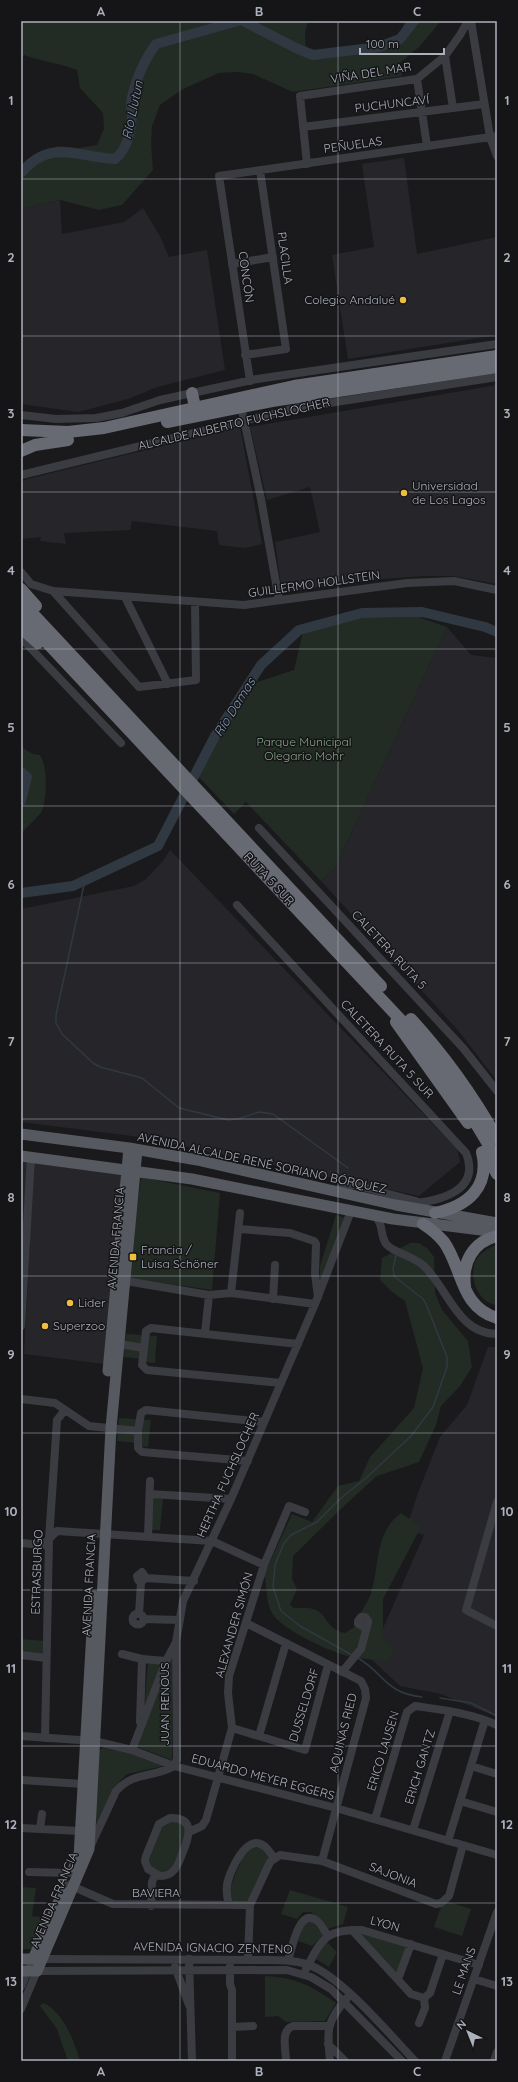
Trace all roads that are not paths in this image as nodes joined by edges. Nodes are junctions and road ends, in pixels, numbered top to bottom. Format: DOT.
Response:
graph roads {
  1 [pos="468,21"];
  2 [pos="471,21"];
  3 [pos="445,56"];
  4 [pos="417,79"];
  5 [pos="484,104"];
  6 [pos="452,108"];
  7 [pos="421,112"];
  8 [pos="303,128"];
  9 [pos="494,137"];
  10 [pos="427,146"];
  11 [pos="497,156"];
  12 [pos="307,164"];
  13 [pos="260,170"];
  14 [pos="218,176"];
  15 [pos="273,257"];
  16 [pos="232,264"];
  17 [pos="497,344"];
  18 [pos="245,355"];
  19 [pos="497,356"];
  20 [pos="497,367"];
  21 [pos="497,377"];
  22 [pos="250,381"];
  23 [pos="192,393"];
  24 [pos="241,406"];
  25 [pos="195,407"];
  26 [pos="21,415"];
  27 [pos="244,420"];
  28 [pos="21,426"];
  29 [pos="21,430"];
  30 [pos="41,431"];
  31 [pos="21,438"];
  32 [pos="68,440"];
  33 [pos="21,451"];
  34 [pos="21,475"];
  35 [pos="21,572"];
  36 [pos="21,589"];
  37 [pos="497,590"];
  38 [pos="53,591"];
  39 [pos="125,597"];
  40 [pos="279,600"];
  41 [pos="21,601"];
  42 [pos="195,602"];
  43 [pos="21,615"];
  44 [pos="21,628"];
  45 [pos="21,638"];
  46 [pos="82,679"];
  47 [pos="168,684"];
  48 [pos="109,694"];
  49 [pos="121,743"];
  50 [pos="173,769"];
  51 [pos="214,813"];
  52 [pos="259,828"];
  53 [pos="237,905"];
  54 [pos="387,1004"];
  55 [pos="497,1091"];
  56 [pos="480,1108"];
  57 [pos="497,1133"];
  58 [pos="21,1134"];
  59 [pos="497,1138"];
  60 [pos="479,1141"];
  61 [pos="133,1149"];
  62 [pos="26,1156"];
  63 [pos="497,1159"];
  64 [pos="197,1160"];
  65 [pos="131,1170"];
  66 [pos="497,1174"];
  67 [pos="192,1179"];
  68 [pos="331,1191"];
  69 [pos="423,1202"];
  70 [pos="396,1205"];
  71 [pos="351,1211"];
  72 [pos="240,1213"];
  73 [pos="436,1213"];
  74 [pos="374,1215"];
  75 [pos="393,1219"];
  76 [pos="497,1223"];
  77 [pos="423,1224"];
  78 [pos="239,1229"];
  79 [pos="383,1232"];
  80 [pos="497,1232"];
  81 [pos="497,1236"];
  82 [pos="275,1265"];
  83 [pos="121,1280"];
  84 [pos="230,1293"];
  85 [pos="209,1295"];
  86 [pos="468,1296"];
  87 [pos="273,1299"];
  88 [pos="317,1301"];
  89 [pos="497,1318"];
  90 [pos="21,1326"];
  91 [pos="205,1333"];
  92 [pos="497,1334"];
  93 [pos="116,1343"];
  94 [pos="298,1344"];
  95 [pos="144,1348"];
  96 [pos="282,1383"];
  97 [pos="21,1399"];
  98 [pos="64,1410"];
  99 [pos="264,1422"];
  100 [pos="107,1427"];
  101 [pos="138,1431"];
  102 [pos="248,1461"];
  103 [pos="150,1481"];
  104 [pos="150,1494"];
  105 [pos="231,1499"];
  106 [pos="497,1502"];
  107 [pos="305,1512"];
  108 [pos="101,1534"];
  109 [pos="148,1536"];
  110 [pos="49,1538"];
  111 [pos="212,1541"];
  112 [pos="21,1544"];
  113 [pos="264,1565"];
  114 [pos="194,1581"];
  115 [pos="180,1620"];
  116 [pos="246,1623"];
  117 [pos="366,1626"];
  118 [pos="497,1626"];
  119 [pos="176,1642"];
  120 [pos="286,1643"];
  121 [pos="122,1654"];
  122 [pos="21,1655"];
  123 [pos="46,1658"];
  124 [pos="142,1659"];
  125 [pos="166,1661"];
  126 [pos="328,1665"];
  127 [pos="342,1672"];
  128 [pos="450,1711"];
  129 [pos="485,1720"];
  130 [pos="497,1725"];
  131 [pos="140,1727"];
  132 [pos="232,1728"];
  133 [pos="21,1736"];
  134 [pos="259,1736"];
  135 [pos="44,1738"];
  136 [pos="90,1741"];
  137 [pos="132,1750"];
  138 [pos="174,1766"];
  139 [pos="471,1766"];
  140 [pos="497,1774"];
  141 [pos="219,1776"];
  142 [pos="21,1780"];
  143 [pos="83,1784"];
  144 [pos="460,1801"];
  145 [pos="86,1805"];
  146 [pos="336,1808"];
  147 [pos="497,1812"];
  148 [pos="42,1814"];
  149 [pos="375,1819"];
  150 [pos="21,1828"];
  151 [pos="40,1829"];
  152 [pos="412,1830"];
  153 [pos="80,1831"];
  154 [pos="189,1832"];
  155 [pos="448,1841"];
  156 [pos="463,1844"];
  157 [pos="89,1849"];
  158 [pos="497,1854"];
  159 [pos="274,1858"];
  160 [pos="322,1861"];
  161 [pos="29,1872"];
  162 [pos="71,1873"];
  163 [pos="155,1875"];
  164 [pos="70,1885"];
  165 [pos="229,1904"];
  166 [pos="250,1905"];
  167 [pos="151,1906"];
  168 [pos="497,1912"];
  169 [pos="495,1924"];
  170 [pos="352,1930"];
  171 [pos="328,1936"];
  172 [pos="411,1944"];
  173 [pos="443,1954"];
  174 [pos="21,1959"];
  175 [pos="38,1959"];
  176 [pos="172,1959"];
  177 [pos="189,1959"];
  178 [pos="233,1959"];
  179 [pos="248,1960"];
  180 [pos="288,1960"];
  181 [pos="309,1965"];
  182 [pos="479,1965"];
  183 [pos="233,1970"];
  184 [pos="29,1971"];
  185 [pos="176,1971"];
  186 [pos="191,1971"];
  187 [pos="304,1974"];
  188 [pos="398,1979"];
  189 [pos="474,1979"];
  190 [pos="497,1986"];
  191 [pos="21,1987"];
  192 [pos="347,1998"];
  193 [pos="424,1998"];
  194 [pos="21,2009"];
  195 [pos="191,2011"];
  196 [pos="420,2023"];
  197 [pos="253,2026"];
  198 [pos="328,2026"];
  199 [pos="232,2027"];
  200 [pos="328,2044"];
  201 [pos="497,2052"];
  202 [pos="192,2061"];
  203 [pos="232,2061"];
  204 [pos="286,2061"];
  205 [pos="330,2061"];
  206 [pos="345,2061"];
  207 [pos="402,2061"];
  208 [pos="415,2061"];
  209 [pos="445,2061"];
  210 [pos="494,2061"];
  1 -- 3 [label="street, VIÑA DEL MAR"];
  2 -- 5 [label="street"];
  3 -- 4 [label="street, VIÑA DEL MAR"];
  3 -- 6 [label="street"];
  4 -- 7 [label="street"];
  4 -- 8 [label="street, VIÑA DEL MAR"];
  5 -- 6 [label="street, PUCHUNCAVÍ"];
  5 -- 9 [label="street"];
  6 -- 7 [label="street, PUCHUNCAVÍ"];
  7 -- 8 [label="street, PUCHUNCAVÍ"];
  7 -- 10 [label="street"];
  8 -- 12 [label="street"];
  9 -- 10 [label="street, PEÑUELAS"];
  9 -- 11 [label="street"];
  10 -- 12 [label="street, PEÑUELAS"];
  12 -- 13 [label="street, PEÑUELAS"];
  13 -- 14 [label="street, PEÑUELAS"];
  13 -- 15 [label="street, PLACILLA"];
  14 -- 16 [label="street, CONCÓN"];
  15 -- 16 [label="street"];
  15 -- 18 [label="street, PLACILLA"];
  16 -- 18 [label="street, CONCÓN"];
  17 -- 22 [label="street"];
  18 -- 22 [label="street, CONCÓN"];
  19 -- 25 [label="highway, ALCALDE ALBERTO FUCHSLOCHER"];
  20 -- 24 [label="highway, ALCALDE ALBERTO FUCHSLOCHER"];
  21 -- 27 [label="street, ALCALDE ALBERTO FUCHSLOCHER"];
  22 -- 23 [label="street"];
  23 -- 25 [label="highway"];
  23 -- 26 [label="street"];
  24 -- 27 [label="street"];
  24 -- 32 [label="highway, ALCALDE ALBERTO FUCHSLOCHER"];
  25 -- 30 [label="highway, ALCALDE ALBERTO FUCHSLOCHER"];
  27 -- 34 [label="street, ALCALDE ALBERTO FUCHSLOCHER"];
  27 -- 40 [label="street"];
  28 -- 30 [label="highway"];
  29 -- 30 [label="highway, ALCALDE ALBERTO FUCHSLOCHER"];
  31 -- 32 [label="highway, ALCALDE ALBERTO FUCHSLOCHER"];
  32 -- 33 [label="highway"];
  35 -- 38 [label="street, GUILLERMO HOLLSTEIN"];
  36 -- 48 [label="highway"];
  37 -- 40 [label="street, GUILLERMO HOLLSTEIN"];
  38 -- 39 [label="street, GUILLERMO HOLLSTEIN"];
  38 -- 47 [label="street"];
  39 -- 42 [label="street, GUILLERMO HOLLSTEIN"];
  39 -- 47 [label="street"];
  40 -- 42 [label="street, GUILLERMO HOLLSTEIN"];
  41 -- 48 [label="highway, RUTA 5 SUR"];
  42 -- 47 [label="street"];
  43 -- 46 [label="highway, RUTA 5 SUR"];
  44 -- 46 [label="highway"];
  45 -- 49 [label="street"];
  46 -- 50 [label="highway, RUTA 5 SUR"];
  48 -- 50 [label="highway, RUTA 5 SUR"];
  50 -- 51 [label="highway, RUTA 5 SUR"];
  51 -- 54 [label="highway, RUTA 5 SUR"];
  51 -- 56 [label="highway, RUTA 5 SUR"];
  52 -- 55 [label="street, CALETERA RUTA 5"];
  53 -- 69 [label="street, CALETERA RUTA 5 SUR"];
  54 -- 60 [label="highway"];
  54 -- 63 [label="highway, RUTA 5 SUR"];
  56 -- 57 [label="highway"];
  56 -- 59 [label="highway, RUTA 5 SUR"];
  58 -- 61 [label="main road, AVENIDA ALCALDE RENÉ SORIANO BÓRQUEZ"];
  60 -- 66 [label="highway"];
  60 -- 73 [label="highway"];
  61 -- 64 [label="main road, AVENIDA ALCALDE RENÉ SORIANO BÓRQUEZ"];
  61 -- 65 [label="main road, AVENIDA FRANCIA"];
  62 -- 65 [label="main road"];
  62 -- 90 [label="street"];
  64 -- 67 [label="main road"];
  64 -- 68 [label="main road, AVENIDA ALCALDE RENÉ SORIANO BÓRQUEZ"];
  65 -- 67 [label="main road"];
  65 -- 83 [label="main road, AVENIDA FRANCIA"];
  67 -- 71 [label="main road"];
  68 -- 69 [label="street, CALETERA RUTA 5 SUR"];
  68 -- 70 [label="main road, AVENIDA ALCALDE RENÉ SORIANO BÓRQUEZ"];
  69 -- 70 [label="street, CALETERA RUTA 5 SUR"];
  70 -- 71 [label="main road"];
  70 -- 73 [label="main road, AVENIDA ALCALDE RENÉ SORIANO BÓRQUEZ"];
  71 -- 74 [label="main road"];
  71 -- 88 [label="street, HERTHA FUCHSLOCHER"];
  72 -- 78 [label="street"];
  73 -- 76 [label="main road, AVENIDA ALCALDE RENÉ SORIANO BÓRQUEZ"];
  74 -- 75 [label="main road"];
  74 -- 79 [label="street"];
  75 -- 77 [label="main road"];
  75 -- 79 [label="street"];
  77 -- 80 [label="main road"];
  77 -- 86 [label="highway"];
  78 -- 84 [label="street"];
  78 -- 88 [label="street"];
  79 -- 92 [label="street"];
  81 -- 86 [label="highway"];
  82 -- 87 [label="street"];
  83 -- 85 [label="street"];
  83 -- 93 [label="main road, AVENIDA FRANCIA"];
  84 -- 85 [label="street"];
  84 -- 87 [label="street"];
  85 -- 91 [label="street"];
  86 -- 89 [label="highway"];
  87 -- 88 [label="street"];
  88 -- 94 [label="street, HERTHA FUCHSLOCHER"];
  91 -- 94 [label="street"];
  91 -- 95 [label="street"];
  93 -- 95 [label="street"];
  93 -- 100 [label="main road, AVENIDA FRANCIA"];
  94 -- 96 [label="street, HERTHA FUCHSLOCHER"];
  95 -- 96 [label="street"];
  96 -- 99 [label="street, HERTHA FUCHSLOCHER"];
  97 -- 98 [label="street"];
  98 -- 100 [label="street"];
  98 -- 110 [label="street, ESTRASBURGO"];
  99 -- 101 [label="street"];
  99 -- 102 [label="street, HERTHA FUCHSLOCHER"];
  100 -- 101 [label="street"];
  100 -- 108 [label="main road, AVENIDA FRANCIA"];
  101 -- 102 [label="street"];
  102 -- 105 [label="street, HERTHA FUCHSLOCHER"];
  103 -- 104 [label="street"];
  104 -- 105 [label="street"];
  104 -- 109 [label="street"];
  105 -- 111 [label="street, HERTHA FUCHSLOCHER"];
  106 -- 118 [label="street"];
  107 -- 113 [label="street, ALEXANDER SIMÓN"];
  108 -- 109 [label="street"];
  108 -- 110 [label="street"];
  108 -- 136 [label="main road, AVENIDA FRANCIA"];
  109 -- 111 [label="street"];
  110 -- 112 [label="street"];
  110 -- 123 [label="street, ESTRASBURGO"];
  111 -- 113 [label="street"];
  111 -- 114 [label="street, HERTHA FUCHSLOCHER"];
  113 -- 116 [label="street, ALEXANDER SIMÓN"];
  114 -- 115 [label="street, HERTHA FUCHSLOCHER"];
  114 -- 115 [label="street"];
  115 -- 119 [label="street, HERTHA FUCHSLOCHER"];
  116 -- 120 [label="street"];
  116 -- 132 [label="street, ALEXANDER SIMÓN"];
  117 -- 127 [label="street"];
  119 -- 125 [label="street, HERTHA FUCHSLOCHER"];
  119 -- 138 [label="street, JUAN RENOUS"];
  120 -- 126 [label="street"];
  120 -- 134 [label="street"];
  121 -- 124 [label="street"];
  122 -- 123 [label="street"];
  123 -- 135 [label="street, ESTRASBURGO"];
  124 -- 125 [label="street"];
  124 -- 131 [label="street"];
  125 -- 131 [label="street, HERTHA FUCHSLOCHER"];
  126 -- 127 [label="street"];
  126 -- 134 [label="street, DUSSELDORF"];
  127 -- 146 [label="street, AQUINAS RIED"];
  128 -- 129 [label="street, ERICO LAUSEN"];
  128 -- 149 [label="street, ERICO LAUSEN"];
  128 -- 152 [label="street, ERICH GANTZ"];
  129 -- 130 [label="street, ERICO LAUSEN"];
  129 -- 139 [label="street"];
  131 -- 137 [label="street, HERTHA FUCHSLOCHER"];
  132 -- 134 [label="street, DUSSELDORF"];
  132 -- 141 [label="street, ALEXANDER SIMÓN"];
  133 -- 135 [label="street, EDUARDO MEYER EGGERS"];
  135 -- 136 [label="street, EDUARDO MEYER EGGERS"];
  136 -- 137 [label="street, EDUARDO MEYER EGGERS"];
  136 -- 143 [label="main road, AVENIDA FRANCIA"];
  136 -- 145 [label="main road, AVENIDA FRANCIA"];
  137 -- 138 [label="street, EDUARDO MEYER EGGERS"];
  138 -- 141 [label="street, EDUARDO MEYER EGGERS"];
  138 -- 157 [label="street"];
  139 -- 140 [label="street"];
  139 -- 144 [label="street"];
  141 -- 146 [label="street, EDUARDO MEYER EGGERS"];
  141 -- 154 [label="street, ALEXANDER SIMÓN"];
  142 -- 143 [label="street"];
  143 -- 145 [label="main road, AVENIDA FRANCIA"];
  144 -- 147 [label="street"];
  144 -- 155 [label="street"];
  145 -- 153 [label="main road, AVENIDA FRANCIA"];
  145 -- 157 [label="main road, AVENIDA FRANCIA"];
  146 -- 149 [label="street, EDUARDO MEYER EGGERS"];
  146 -- 160 [label="street, AQUINAS RIED"];
  148 -- 151 [label="street"];
  149 -- 152 [label="street, EDUARDO MEYER EGGERS"];
  150 -- 151 [label="street"];
  151 -- 153 [label="street"];
  152 -- 155 [label="street, EDUARDO MEYER EGGERS"];
  153 -- 162 [label="main road, AVENIDA FRANCIA"];
  154 -- 163 [label="street"];
  154 -- 163 [label="street"];
  155 -- 156 [label="street, EDUARDO MEYER EGGERS"];
  156 -- 158 [label="street, EDUARDO MEYER EGGERS"];
  156 -- 160 [label="street, SAJONIA"];
  157 -- 164 [label="main road, AVENIDA FRANCIA"];
  159 -- 160 [label="street, SAJONIA"];
  159 -- 165 [label="street"];
  159 -- 166 [label="street"];
  161 -- 162 [label="street"];
  162 -- 164 [label="main road, AVENIDA FRANCIA"];
  163 -- 167 [label="street"];
  164 -- 167 [label="street, BAVIERA"];
  164 -- 175 [label="main road, AVENIDA FRANCIA"];
  165 -- 166 [label="street, BAVIERA"];
  165 -- 167 [label="street, BAVIERA"];
  166 -- 179 [label="street"];
  168 -- 169 [label="street, LE MANS"];
  169 -- 182 [label="street, LE MANS"];
  170 -- 171 [label="street, LYON"];
  170 -- 172 [label="street, LYON"];
  170 -- 188 [label="street"];
  171 -- 180 [label="street"];
  171 -- 181 [label="street"];
  172 -- 173 [label="street, LYON"];
  172 -- 188 [label="street"];
  173 -- 182 [label="street, LYON"];
  173 -- 193 [label="street"];
  174 -- 175 [label="main road, AVENIDA IGNACIO ZENTENO"];
  175 -- 176 [label="street, AVENIDA IGNACIO ZENTENO"];
  175 -- 184 [label="main road, AVENIDA FRANCIA"];
  176 -- 177 [label="street, AVENIDA IGNACIO ZENTENO"];
  176 -- 185 [label="street"];
  177 -- 178 [label="street, AVENIDA IGNACIO ZENTENO"];
  177 -- 186 [label="street"];
  178 -- 179 [label="street, AVENIDA IGNACIO ZENTENO"];
  178 -- 183 [label="street"];
  179 -- 180 [label="street, AVENIDA IGNACIO ZENTENO"];
  180 -- 181 [label="street, AVENIDA IGNACIO ZENTENO"];
  181 -- 187 [label="street"];
  181 -- 192 [label="street, AVENIDA IGNACIO ZENTENO"];
  182 -- 189 [label="street, LE MANS"];
  183 -- 186 [label="street, AVENIDA IGNACIO ZENTENO"];
  183 -- 187 [label="street, AVENIDA IGNACIO ZENTENO"];
  183 -- 199 [label="street"];
  184 -- 185 [label="street, AVENIDA IGNACIO ZENTENO"];
  184 -- 191 [label="street, AVENIDA FRANCIA"];
  184 -- 194 [label="street, AVENIDA FRANCIA"];
  185 -- 186 [label="street, AVENIDA IGNACIO ZENTENO"];
  185 -- 195 [label="street"];
  186 -- 195 [label="street"];
  187 -- 192 [label="street, AVENIDA IGNACIO ZENTENO"];
  188 -- 193 [label="street"];
  189 -- 190 [label="street"];
  189 -- 209 [label="street, LE MANS"];
  192 -- 198 [label="street"];
  192 -- 207 [label="street, AVENIDA IGNACIO ZENTENO"];
  192 -- 208 [label="street, AVENIDA IGNACIO ZENTENO"];
  193 -- 196 [label="street"];
  195 -- 202 [label="street"];
  197 -- 199 [label="street"];
  198 -- 200 [label="street"];
  198 -- 204 [label="street"];
  199 -- 203 [label="street"];
  200 -- 205 [label="street"];
  200 -- 206 [label="street"];
  201 -- 210 [label="street"];
}
